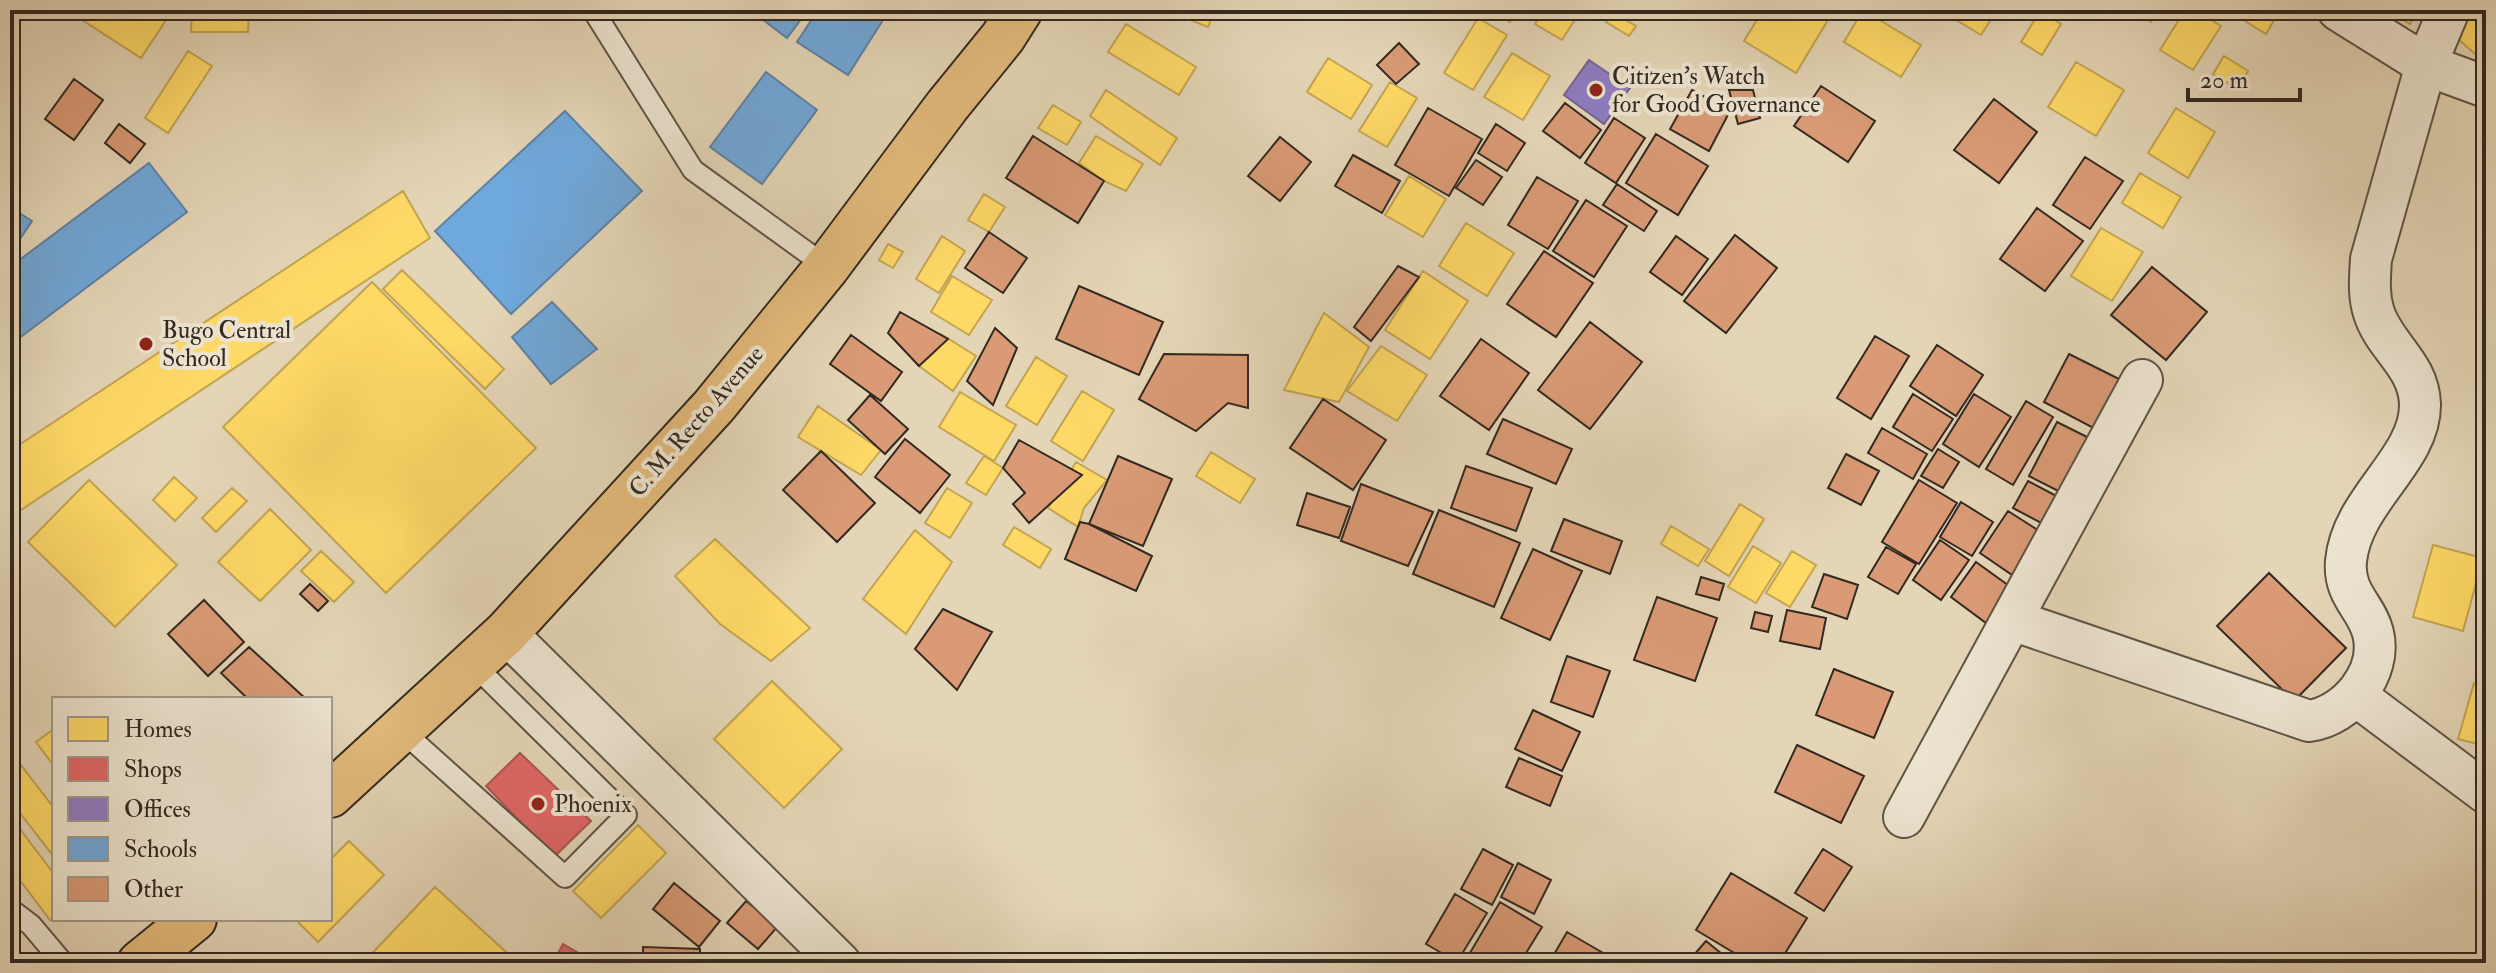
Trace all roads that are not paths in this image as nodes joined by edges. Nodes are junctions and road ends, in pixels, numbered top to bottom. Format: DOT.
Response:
graph roads {
  1 [pos="593,10"];
  2 [pos="1020,10"];
  3 [pos="2338,10"];
  4 [pos="2449,10"];
  5 [pos="2426,65"];
  6 [pos="2486,87"];
  7 [pos="827,267"];
  8 [pos="2142,380"];
  9 [pos="2012,620"];
  10 [pos="506,633"];
  11 [pos="472,663"];
  12 [pos="2355,695"];
  13 [pos="400,729"];
  14 [pos="332,793"];
  15 [pos="2486,793"];
  16 [pos="1904,817"];
  17 [pos="10,909"];
  18 [pos="192,921"];
  19 [pos="157,958"];
  20 [pos="63,963"];
  21 [pos="840,963"];
  1 -- 7 [label="lane"];
  2 -- 7 [label="highway, C. M. Recto Avenue"];
  3 -- 5 [label="street"];
  4 -- 5 [label="street"];
  5 -- 6 [label="street"];
  5 -- 12 [label="street"];
  7 -- 10 [label="highway, C. M. Recto Avenue"];
  8 -- 9 [label="street"];
  9 -- 12 [label="street"];
  9 -- 16 [label="street"];
  10 -- 11 [label="highway, C. M. Recto Avenue"];
  10 -- 21 [label="street"];
  11 -- 13 [label="highway, C. M. Recto Avenue"];
  11 -- 13 [label="lane"];
  12 -- 15 [label="street"];
  13 -- 14 [label="highway, C. M. Recto Avenue"];
  17 -- 20 [label="lane"];
  18 -- 19 [label="highway"];
}
